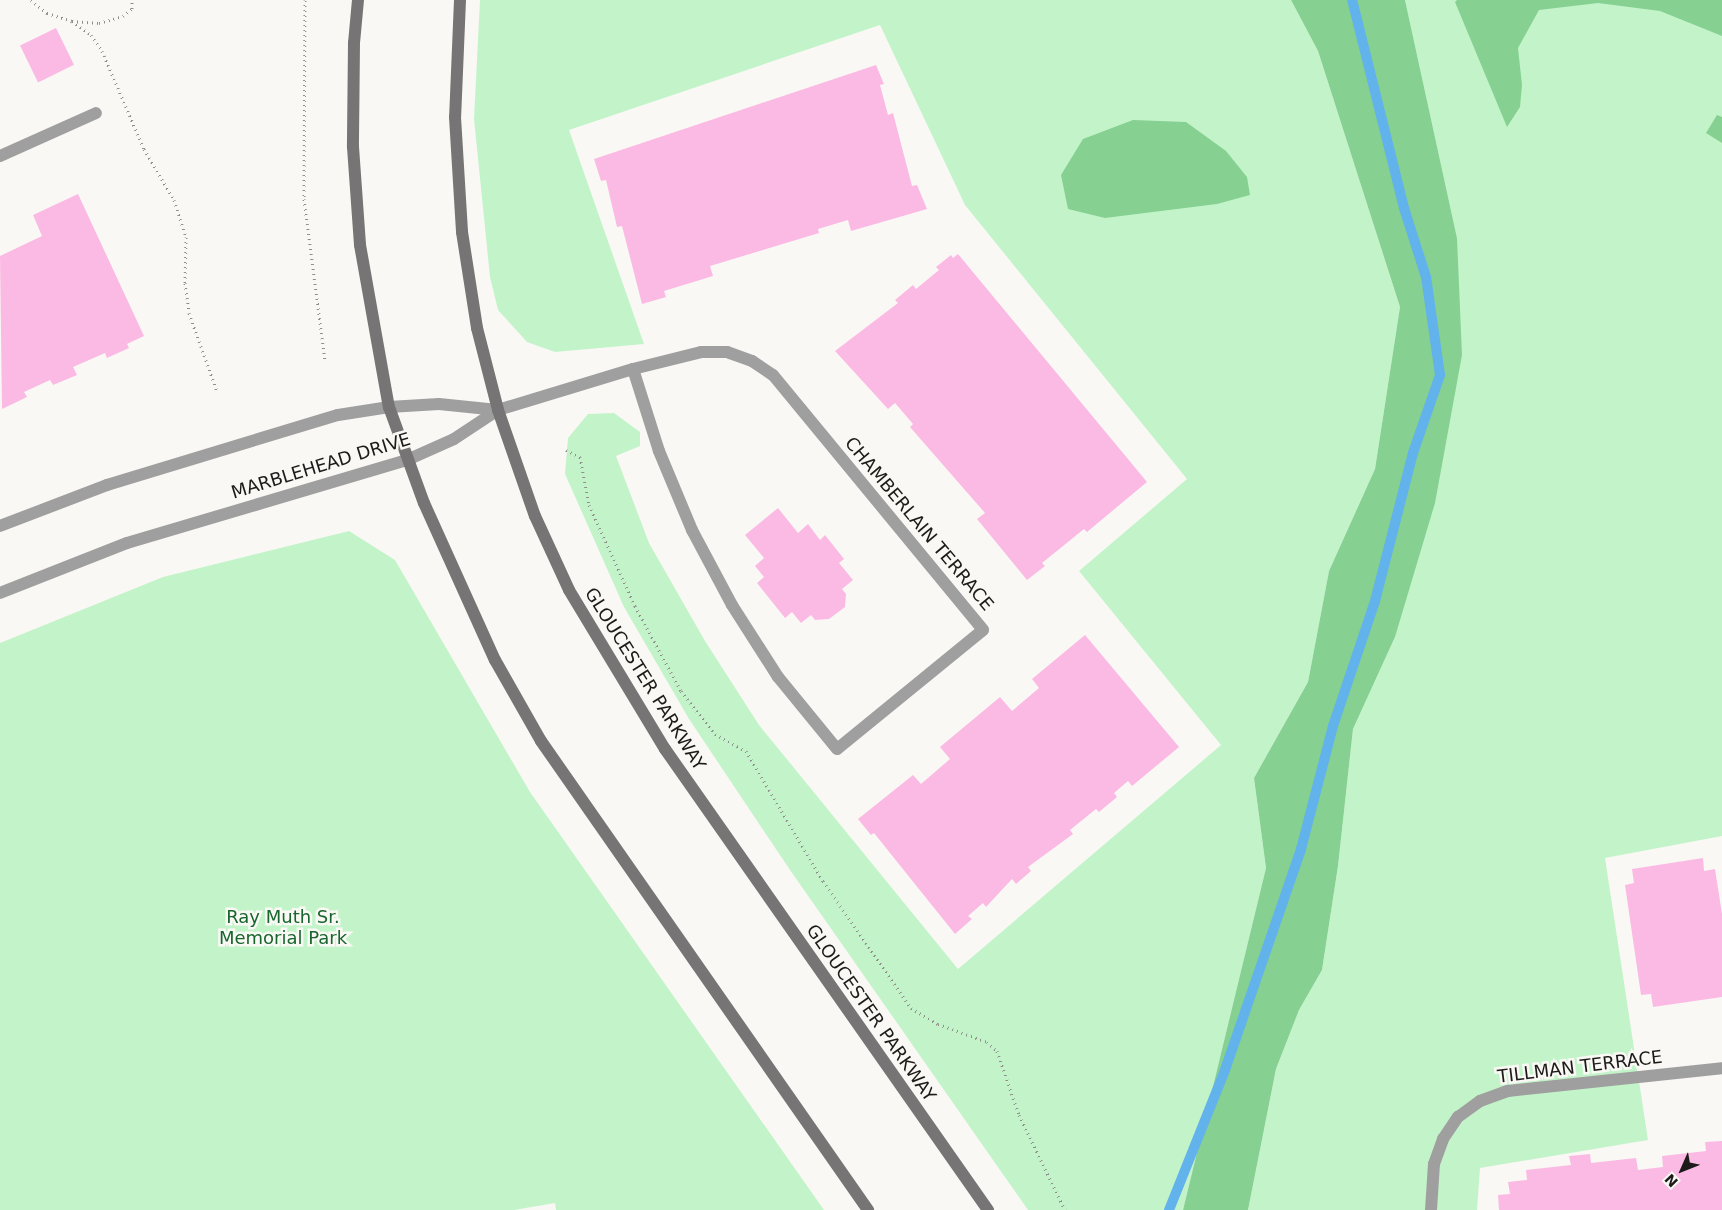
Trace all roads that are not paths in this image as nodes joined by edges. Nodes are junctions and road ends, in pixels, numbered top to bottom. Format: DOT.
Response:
graph roads {
  1 [pos="358,0"];
  2 [pos="460,0"];
  3 [pos="96,113"];
  4 [pos="0,156"];
  5 [pos="633,370"];
  6 [pos="389,406"];
  7 [pos="498,410"];
  8 [pos="407,460"];
  9 [pos="0,526"];
  10 [pos="0,593"];
  11 [pos="1722,1068"];
  12 [pos="868,1210"];
  13 [pos="988,1210"];
  14 [pos="1431,1210"];
  1 -- 6 [label="main road"];
  2 -- 7 [label="main road, GLOUCESTER PARKWAY"];
  3 -- 4 [label="street"];
  5 -- 5 [label="street, CHAMBERLAIN TERRACE"];
  5 -- 7 [label="street, CHAMBERLAIN TERRACE"];
  6 -- 7 [label="street, MARBLEHEAD DRIVE"];
  6 -- 8 [label="main road"];
  6 -- 9 [label="street, MARBLEHEAD DRIVE"];
  7 -- 8 [label="street, MARBLEHEAD DRIVE"];
  7 -- 13 [label="main road, GLOUCESTER PARKWAY"];
  8 -- 10 [label="street, MARBLEHEAD DRIVE"];
  8 -- 12 [label="main road"];
  11 -- 14 [label="street, TILLMAN TERRACE"];
}
